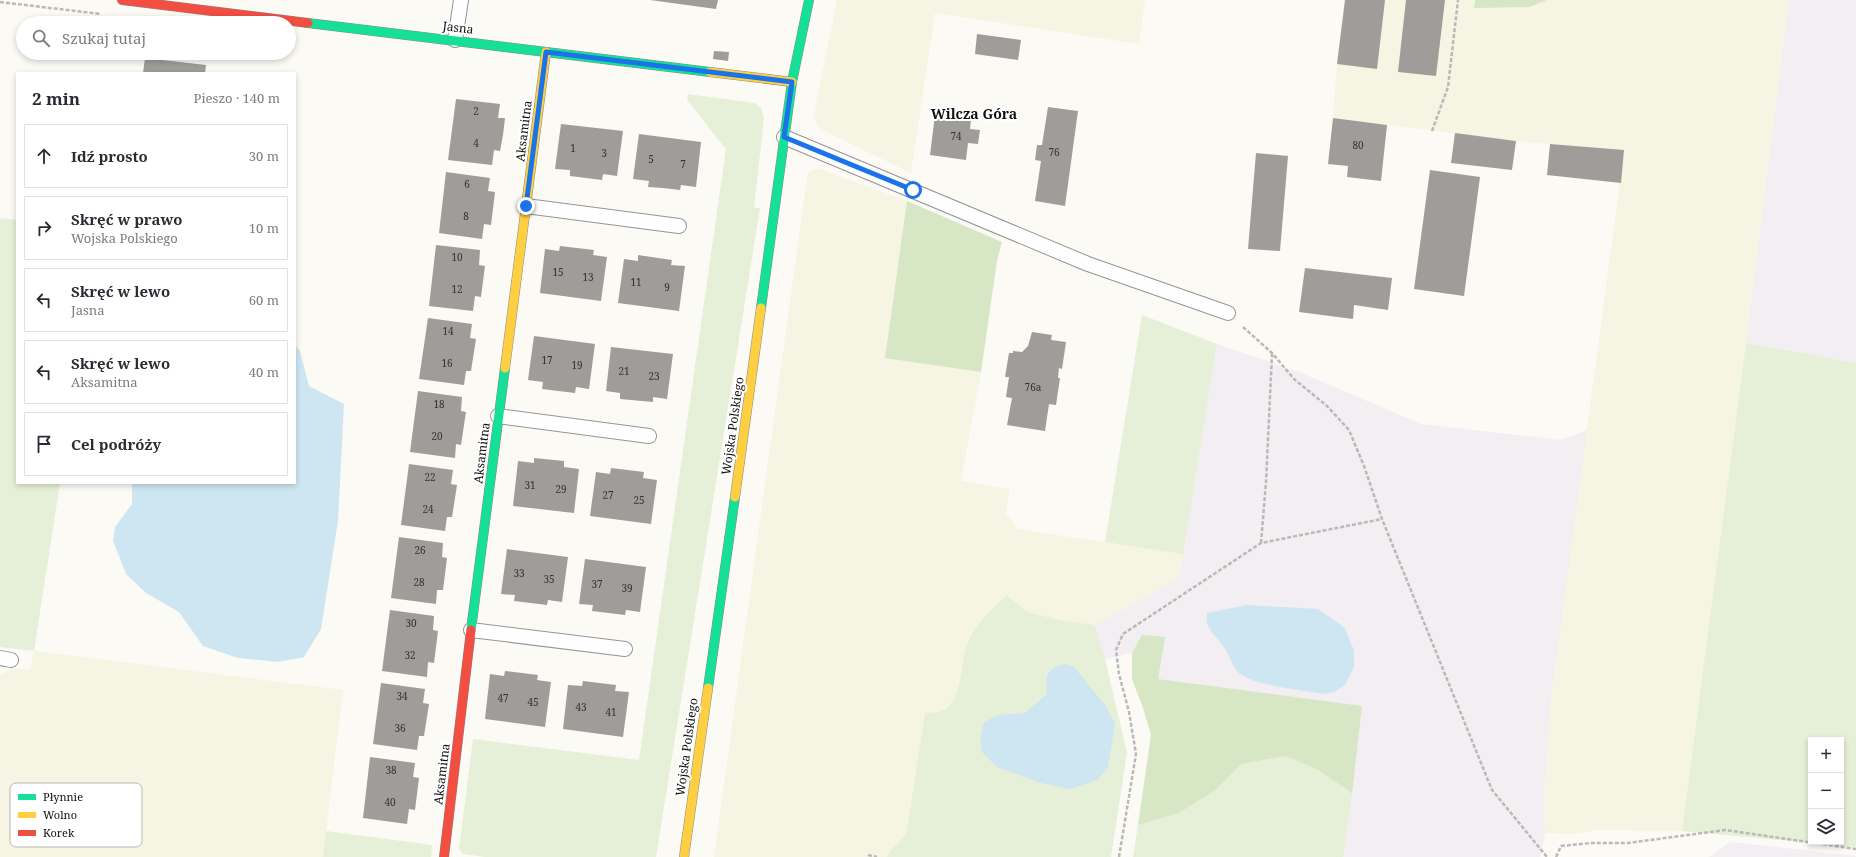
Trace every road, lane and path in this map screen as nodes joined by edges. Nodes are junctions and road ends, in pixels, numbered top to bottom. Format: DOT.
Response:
graph roads {
  1 [pos="122,0"];
  2 [pos="461,0"];
  3 [pos="809,0"];
  4 [pos="1458,0"];
  5 [pos="0,2"];
  6 [pos="108,15"];
  7 [pos="255,16"];
  8 [pos="296,21"];
  9 [pos="455,40"];
  10 [pos="546,52"];
  11 [pos="792,82"];
  12 [pos="1432,132"];
  13 [pos="784,137"];
  14 [pos="526,206"];
  15 [pos="679,226"];
  16 [pos="1228,313"];
  17 [pos="1272,353"];
  18 [pos="498,416"];
  19 [pos="650,436"];
  20 [pos="1382,519"];
  21 [pos="1261,543"];
  22 [pos="471,630"];
  23 [pos="624,649"];
  24 [pos="1856,849"];
  25 [pos="868,855"];
  26 [pos="444,857"];
  27 [pos="684,857"];
  28 [pos="876,857"];
  29 [pos="1119,857"];
  30 [pos="1547,857"];
  31 [pos="1556,857"];
  1 -- 7 [label="street, Jasna"];
  2 -- 9 [label="lane"];
  3 -- 11 [label="street, Wojska Polskiego"];
  4 -- 12 [label="path"];
  5 -- 6 [label="path"];
  8 -- 9 [label="street, Jasna"];
  9 -- 10 [label="street, Jasna"];
  10 -- 11 [label="street, Jasna"];
  10 -- 14 [label="street, Aksamitna"];
  11 -- 13 [label="street, Wojska Polskiego"];
  13 -- 16 [label="lane"];
  13 -- 27 [label="street, Wojska Polskiego"];
  14 -- 15 [label="lane"];
  14 -- 18 [label="street, Aksamitna"];
  16 -- 17 [label="path"];
  17 -- 20 [label="path"];
  17 -- 21 [label="path"];
  18 -- 19 [label="lane"];
  18 -- 22 [label="street, Aksamitna"];
  20 -- 21 [label="path"];
  20 -- 30 [label="path"];
  21 -- 29 [label="path"];
  22 -- 23 [label="lane"];
  22 -- 26 [label="street, Aksamitna"];
  24 -- 31 [label="path"];
  25 -- 28 [label="path"];
}
